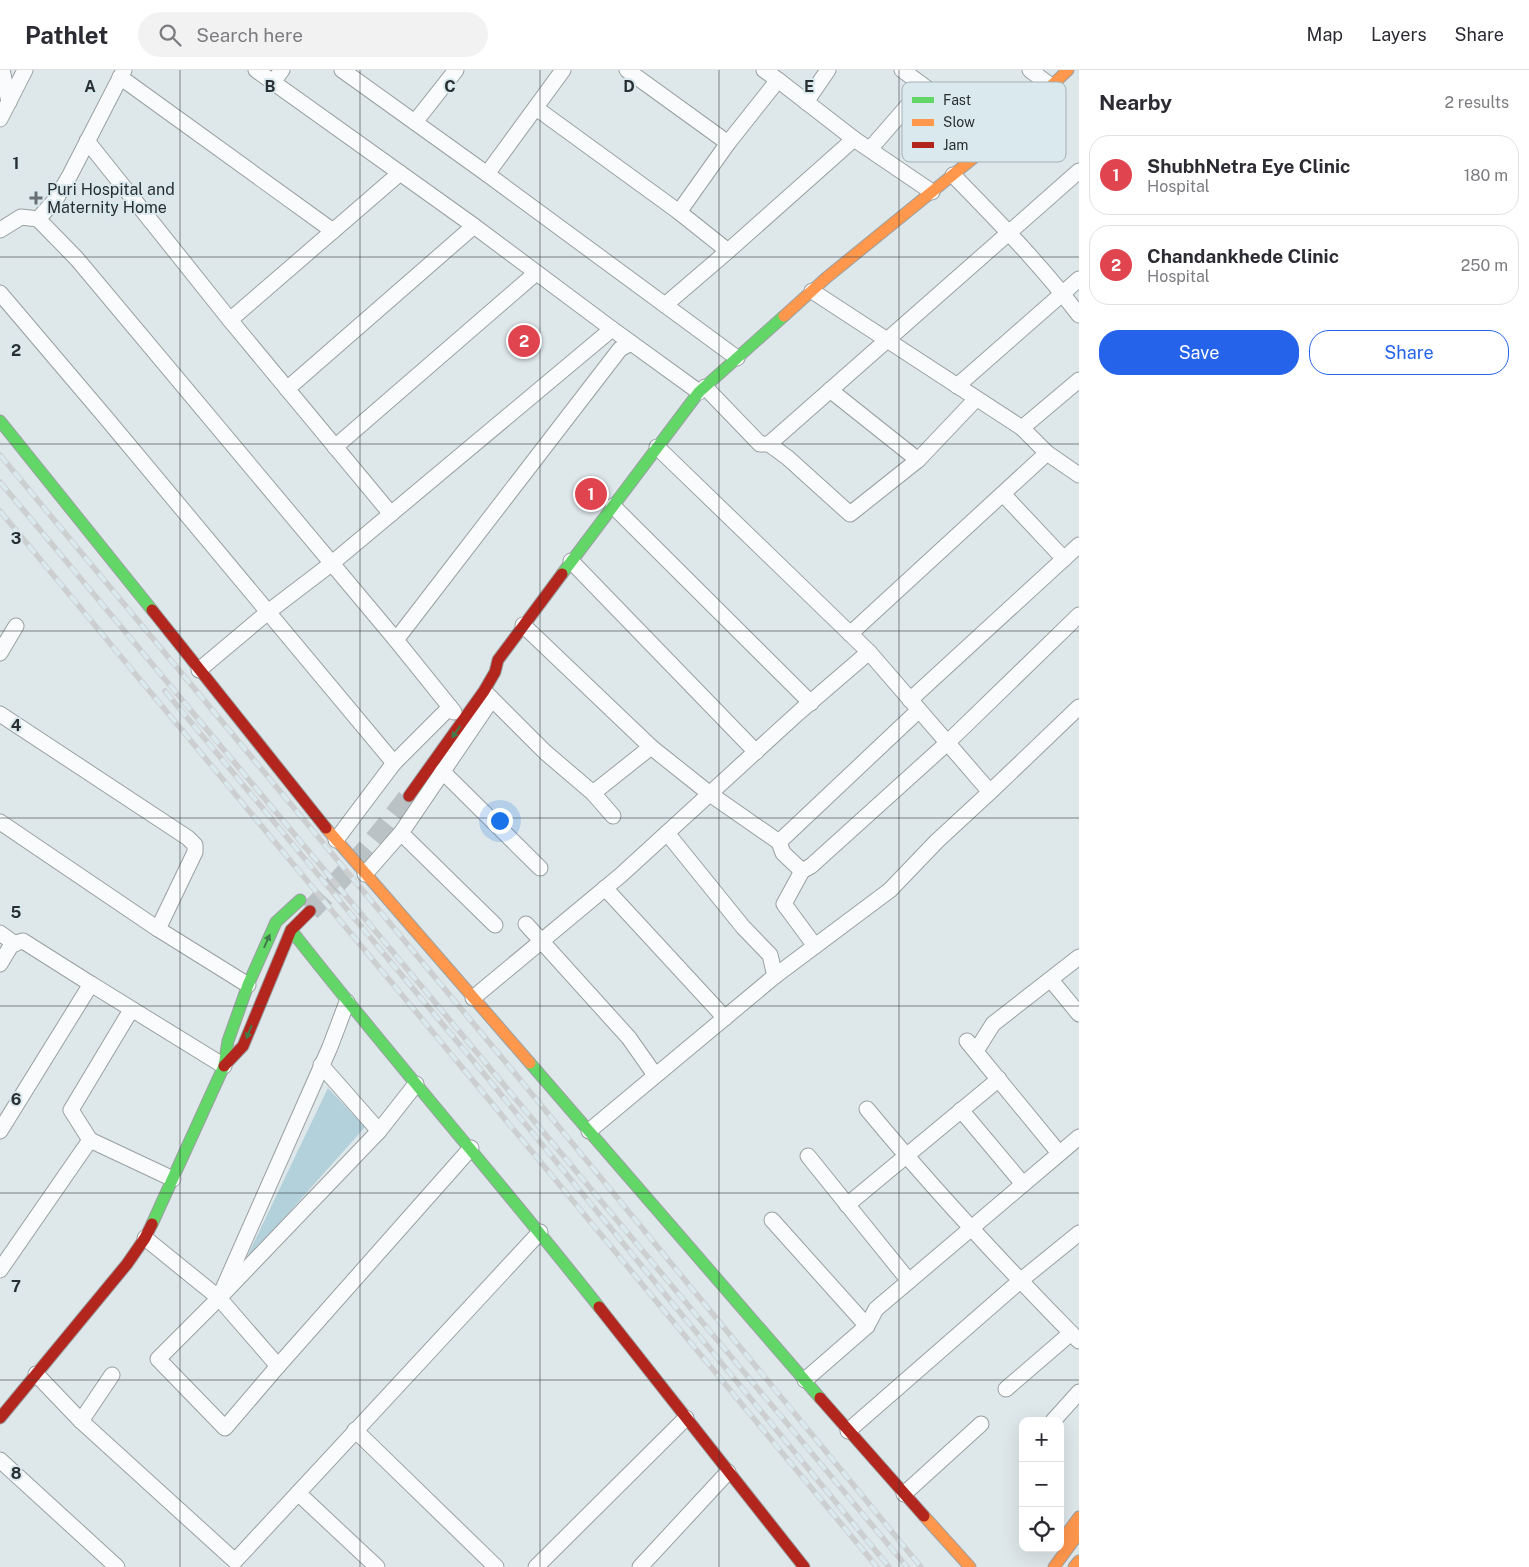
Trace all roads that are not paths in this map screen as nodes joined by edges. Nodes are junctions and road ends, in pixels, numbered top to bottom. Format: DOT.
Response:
graph roads {
  1 [pos="2,70"];
  2 [pos="25,70"];
  3 [pos="256,70"];
  4 [pos="282,70"];
  5 [pos="342,70"];
  6 [pos="456,70"];
  7 [pos="563,70"];
  8 [pos="627,70"];
  9 [pos="764,70"];
  10 [pos="828,70"];
  11 [pos="902,70"];
  12 [pos="1030,70"];
  13 [pos="1068,70"];
  14 [pos="122,73"];
  15 [pos="778,80"];
  16 [pos="273,82"];
  17 [pos="918,82"];
  18 [pos="1046,82"];
  19 [pos="1055,82"];
  20 [pos="9,102"];
  21 [pos="806,102"];
  22 [pos="536,108"];
  23 [pos="902,112"];
  24 [pos="0,119"];
  25 [pos="415,122"];
  26 [pos="854,139"];
  27 [pos="87,141"];
  28 [pos="728,143"];
  29 [pos="870,149"];
  30 [pos="969,162"];
  31 [pos="1079,171"];
  32 [pos="400,173"];
  33 [pos="487,174"];
  34 [pos="953,175"];
  35 [pos="932,192"];
  36 [pos="679,212"];
  37 [pos="38,220"];
  38 [pos="474,226"];
  39 [pos="0,230"];
  40 [pos="333,231"];
  41 [pos="1009,232"];
  42 [pos="728,251"];
  43 [pos="536,273"];
  44 [pos="1079,279"];
  45 [pos="812,291"];
  46 [pos="0,293"];
  47 [pos="1063,294"];
  48 [pos="664,305"];
  49 [pos="1079,315"];
  50 [pos="230,320"];
  51 [pos="612,330"];
  52 [pos="886,340"];
  53 [pos="631,343"];
  54 [pos="737,358"];
  55 [pos="1079,380"];
  56 [pos="958,386"];
  57 [pos="287,389"];
  58 [pos="702,390"];
  59 [pos="830,390"];
  60 [pos="976,399"];
  61 [pos="0,422"];
  62 [pos="1022,428"];
  63 [pos="769,444"];
  64 [pos="335,447"];
  65 [pos="658,447"];
  66 [pos="1047,453"];
  67 [pos="918,460"];
  68 [pos="1079,475"];
  69 [pos="1003,494"];
  70 [pos="613,506"];
  71 [pos="391,514"];
  72 [pos="1079,545"];
  73 [pos="1064,559"];
  74 [pos="572,561"];
  75 [pos="331,564"];
  76 [pos="268,612"];
  77 [pos="1079,615"];
  78 [pos="523,625"];
  79 [pos="16,626"];
  80 [pos="850,634"];
  81 [pos="396,640"];
  82 [pos="0,652"];
  83 [pos="869,652"];
  84 [pos="199,670"];
  85 [pos="484,691"];
  86 [pos="811,703"];
  87 [pos="914,705"];
  88 [pos="1079,707"];
  89 [pos="459,708"];
  90 [pos="0,714"];
  91 [pos="946,742"];
  92 [pos="651,747"];
  93 [pos="756,752"];
  94 [pos="394,763"];
  95 [pos="442,771"];
  96 [pos="407,778"];
  97 [pos="990,792"];
  98 [pos="593,794"];
  99 [pos="710,794"];
  100 [pos="409,796"];
  101 [pos="613,816"];
  102 [pos="0,822"];
  103 [pos="401,833"];
  104 [pos="667,833"];
  105 [pos="336,840"];
  106 [pos="779,842"];
  107 [pos="540,868"];
  108 [pos="802,871"];
  109 [pos="365,874"];
  110 [pos="606,888"];
  111 [pos="300,900"];
  112 [pos="310,911"];
  113 [pos="526,924"];
  114 [pos="495,925"];
  115 [pos="158,929"];
  116 [pos="291,930"];
  117 [pos="0,934"];
  118 [pos="541,942"];
  119 [pos="15,944"];
  120 [pos="815,946"];
  121 [pos="1079,956"];
  122 [pos="0,964"];
  123 [pos="774,976"];
  124 [pos="1051,980"];
  125 [pos="91,984"];
  126 [pos="248,985"];
  127 [pos="473,998"];
  128 [pos="347,1002"];
  129 [pos="131,1010"];
  130 [pos="1079,1014"];
  131 [pos="725,1018"];
  132 [pos="321,1065"];
  133 [pos="224,1066"];
  134 [pos="655,1075"];
  135 [pos="999,1079"];
  136 [pos="416,1084"];
  137 [pos="867,1109"];
  138 [pos="961,1110"];
  139 [pos="0,1131"];
  140 [pos="379,1131"];
  141 [pos="589,1131"];
  142 [pos="1079,1137"];
  143 [pos="90,1140"];
  144 [pos="471,1148"];
  145 [pos="1059,1154"];
  146 [pos="808,1156"];
  147 [pos="906,1156"];
  148 [pos="173,1179"];
  149 [pos="1023,1184"];
  150 [pos="847,1205"];
  151 [pos="772,1220"];
  152 [pos="972,1229"];
  153 [pos="540,1232"];
  154 [pos="1079,1234"];
  155 [pos="145,1238"];
  156 [pos="0,1270"];
  157 [pos="909,1281"];
  158 [pos="1020,1281"];
  159 [pos="219,1298"];
  160 [pos="867,1326"];
  161 [pos="1075,1337"];
  162 [pos="278,1366"];
  163 [pos="36,1374"];
  164 [pos="112,1375"];
  165 [pos="805,1380"];
  166 [pos="1006,1389"];
  167 [pos="1079,1392"];
  168 [pos="1057,1417"];
  169 [pos="0,1418"];
  170 [pos="686,1418"];
  171 [pos="81,1421"];
  172 [pos="981,1424"];
  173 [pos="355,1430"];
  174 [pos="848,1431"];
  175 [pos="0,1460"];
  176 [pos="728,1472"];
  177 [pos="298,1494"];
  178 [pos="904,1494"];
  179 [pos="1079,1517"];
  180 [pos="1079,1533"];
  181 [pos="1064,1538"];
  182 [pos="1054,1552"];
  183 [pos="1079,1560"];
  184 [pos="236,1565"];
  185 [pos="118,1567"];
  186 [pos="377,1567"];
  187 [pos="496,1567"];
  188 [pos="536,1567"];
  189 [pos="640,1567"];
  190 [pos="804,1567"];
  191 [pos="970,1567"];
  192 [pos="1043,1567"];
  193 [pos="1054,1567"];
  194 [pos="1074,1567"];
  1 -- 20 [label="street"];
  2 -- 20 [label="street"];
  3 -- 16 [label="street"];
  4 -- 16 [label="street"];
  5 -- 25 [label="street"];
  6 -- 25 [label="street"];
  7 -- 22 [label="street"];
  8 -- 28 [label="street"];
  9 -- 15 [label="street"];
  10 -- 21 [label="street"];
  11 -- 17 [label="street"];
  12 -- 18 [label="street"];
  13 -- 19 [label="street"];
  14 -- 27 [label="street"];
  14 -- 40 [label="street"];
  15 -- 21 [label="street"];
  15 -- 28 [label="street"];
  16 -- 32 [label="street"];
  20 -- 24 [label="street"];
  21 -- 26 [label="street"];
  22 -- 33 [label="street"];
  22 -- 36 [label="street"];
  23 -- 29 [label="street"];
  25 -- 33 [label="street"];
  26 -- 29 [label="street"];
  26 -- 42 [label="street"];
  27 -- 37 [label="street"];
  27 -- 50 [label="street"];
  28 -- 36 [label="street"];
  29 -- 35 [label="street"];
  30 -- 34 [label="street"];
  31 -- 41 [label="street"];
  32 -- 38 [label="street"];
  32 -- 40 [label="street"];
  33 -- 48 [label="street"];
  34 -- 35 [label="street"];
  34 -- 41 [label="street"];
  35 -- 45 [label="street"];
  36 -- 42 [label="street"];
  37 -- 39 [label="street"];
  37 -- 75 [label="street"];
  38 -- 43 [label="street"];
  38 -- 57 [label="street"];
  40 -- 50 [label="street"];
  41 -- 47 [label="street"];
  41 -- 52 [label="street"];
  42 -- 48 [label="street"];
  43 -- 51 [label="street"];
  43 -- 64 [label="street"];
  44 -- 47 [label="street"];
  45 -- 52 [label="street"];
  45 -- 54 [label="street"];
  46 -- 76 [label="street"];
  47 -- 49 [label="street"];
  47 -- 56 [label="street"];
  48 -- 54 [label="street"];
  50 -- 57 [label="street"];
  51 -- 53 [label="street"];
  51 -- 71 [label="street"];
  52 -- 56 [label="street"];
  52 -- 59 [label="street"];
  53 -- 58 [label="street"];
  53 -- 81 [label="street"];
  54 -- 58 [label="street"];
  55 -- 62 [label="street"];
  56 -- 60 [label="street"];
  57 -- 64 [label="street"];
  58 -- 63 [label="street"];
  58 -- 65 [label="street"];
  59 -- 63 [label="street"];
  59 -- 67 [label="street"];
  60 -- 62 [label="street"];
  60 -- 67 [label="street"];
  61 -- 84 [label="street"];
  62 -- 66 [label="street"];
  63 -- 67 [label="street"];
  64 -- 71 [label="street"];
  65 -- 70 [label="street"];
  65 -- 80 [label="street"];
  66 -- 68 [label="street"];
  66 -- 69 [label="street"];
  69 -- 73 [label="street"];
  69 -- 80 [label="street"];
  70 -- 74 [label="street"];
  70 -- 86 [label="street"];
  71 -- 75 [label="street"];
  72 -- 73 [label="street"];
  73 -- 87 [label="street"];
  74 -- 78 [label="street"];
  74 -- 93 [label="street"];
  75 -- 76 [label="street"];
  75 -- 81 [label="street"];
  76 -- 84 [label="street"];
  76 -- 94 [label="street"];
  77 -- 91 [label="street"];
  78 -- 85 [label="street"];
  78 -- 92 [label="street"];
  79 -- 82 [label="street"];
  80 -- 83 [label="street"];
  81 -- 89 [label="street"];
  83 -- 86 [label="street"];
  83 -- 87 [label="street"];
  84 -- 105 [label="street"];
  85 -- 89 [label="street"];
  85 -- 95 [label="street"];
  85 -- 98 [label="street"];
  86 -- 93 [label="street"];
  87 -- 91 [label="street"];
  87 -- 106 [label="street"];
  88 -- 97 [label="street"];
  89 -- 94 [label="street"];
  89 -- 96 [label="street"];
  89 -- 100 [label="street, one-way"];
  90 -- 115 [label="street"];
  91 -- 97 [label="street"];
  91 -- 108 [label="street"];
  92 -- 98 [label="street"];
  92 -- 99 [label="street"];
  93 -- 99 [label="street"];
  94 -- 105 [label="street"];
  95 -- 103 [label="street"];
  95 -- 107 [label="street"];
  97 -- 120 [label="street"];
  98 -- 101 [label="street"];
  99 -- 104 [label="street"];
  99 -- 106 [label="street"];
  102 -- 115 [label="street"];
  103 -- 109 [label="street"];
  103 -- 114 [label="street"];
  104 -- 110 [label="street"];
  104 -- 123 [label="street"];
  105 -- 109 [label="street"];
  106 -- 108 [label="street"];
  108 -- 120 [label="street"];
  109 -- 127 [label="street"];
  110 -- 118 [label="street"];
  110 -- 131 [label="street"];
  126 -- 111 [label="street, one-way"];
  112 -- 116 [label="street"];
  113 -- 118 [label="street"];
  115 -- 126 [label="street"];
  116 -- 128 [label="street"];
  116 -- 133 [label="street, one-way"];
  117 -- 119 [label="street"];
  118 -- 127 [label="street"];
  118 -- 134 [label="street"];
  119 -- 122 [label="street"];
  119 -- 125 [label="street"];
  120 -- 123 [label="street"];
  121 -- 124 [label="street"];
  123 -- 131 [label="street"];
  124 -- 130 [label="street"];
  124 -- 135 [label="street"];
  125 -- 129 [label="street"];
  125 -- 139 [label="street"];
  126 -- 133 [label="street"];
  127 -- 141 [label="street"];
  128 -- 132 [label="street"];
  128 -- 136 [label="street"];
  129 -- 133 [label="street"];
  129 -- 143 [label="street"];
  131 -- 134 [label="street"];
  132 -- 140 [label="street"];
  132 -- 159 [label="street"];
  133 -- 148 [label="street"];
  134 -- 141 [label="street"];
  135 -- 138 [label="street"];
  135 -- 145 [label="street"];
  136 -- 140 [label="street"];
  136 -- 144 [label="street"];
  137 -- 147 [label="street"];
  138 -- 147 [label="street"];
  138 -- 149 [label="street"];
  140 -- 159 [label="street"];
  141 -- 165 [label="street"];
  142 -- 145 [label="street"];
  143 -- 148 [label="street"];
  143 -- 156 [label="street"];
  144 -- 153 [label="street"];
  144 -- 162 [label="street"];
  145 -- 149 [label="street"];
  146 -- 150 [label="street"];
  147 -- 150 [label="street"];
  147 -- 152 [label="street"];
  148 -- 155 [label="street"];
  149 -- 152 [label="street"];
  150 -- 157 [label="street"];
  151 -- 160 [label="street"];
  152 -- 157 [label="street"];
  152 -- 158 [label="street"];
  153 -- 170 [label="street"];
  153 -- 173 [label="street"];
  154 -- 158 [label="street"];
  155 -- 159 [label="street"];
  155 -- 163 [label="street"];
  157 -- 160 [label="street"];
  158 -- 161 [label="street"];
  158 -- 174 [label="street"];
  159 -- 162 [label="street"];
  159 -- 162 [label="street"];
  160 -- 165 [label="street"];
  161 -- 166 [label="street"];
  163 -- 169 [label="street"];
  163 -- 171 [label="street"];
  164 -- 171 [label="street"];
  165 -- 174 [label="street"];
  167 -- 168 [label="street"];
  170 -- 176 [label="street"];
  170 -- 188 [label="street"];
  171 -- 184 [label="street"];
  172 -- 178 [label="street"];
  173 -- 177 [label="street"];
  173 -- 187 [label="street"];
  174 -- 178 [label="street"];
  175 -- 185 [label="street"];
  176 -- 189 [label="street"];
  176 -- 190 [label="street"];
  177 -- 184 [label="street"];
  177 -- 186 [label="street"];
  178 -- 191 [label="street"];
  179 -- 181 [label="street"];
  180 -- 193 [label="street"];
  182 -- 192 [label="street"];
  183 -- 194 [label="street"];
}
